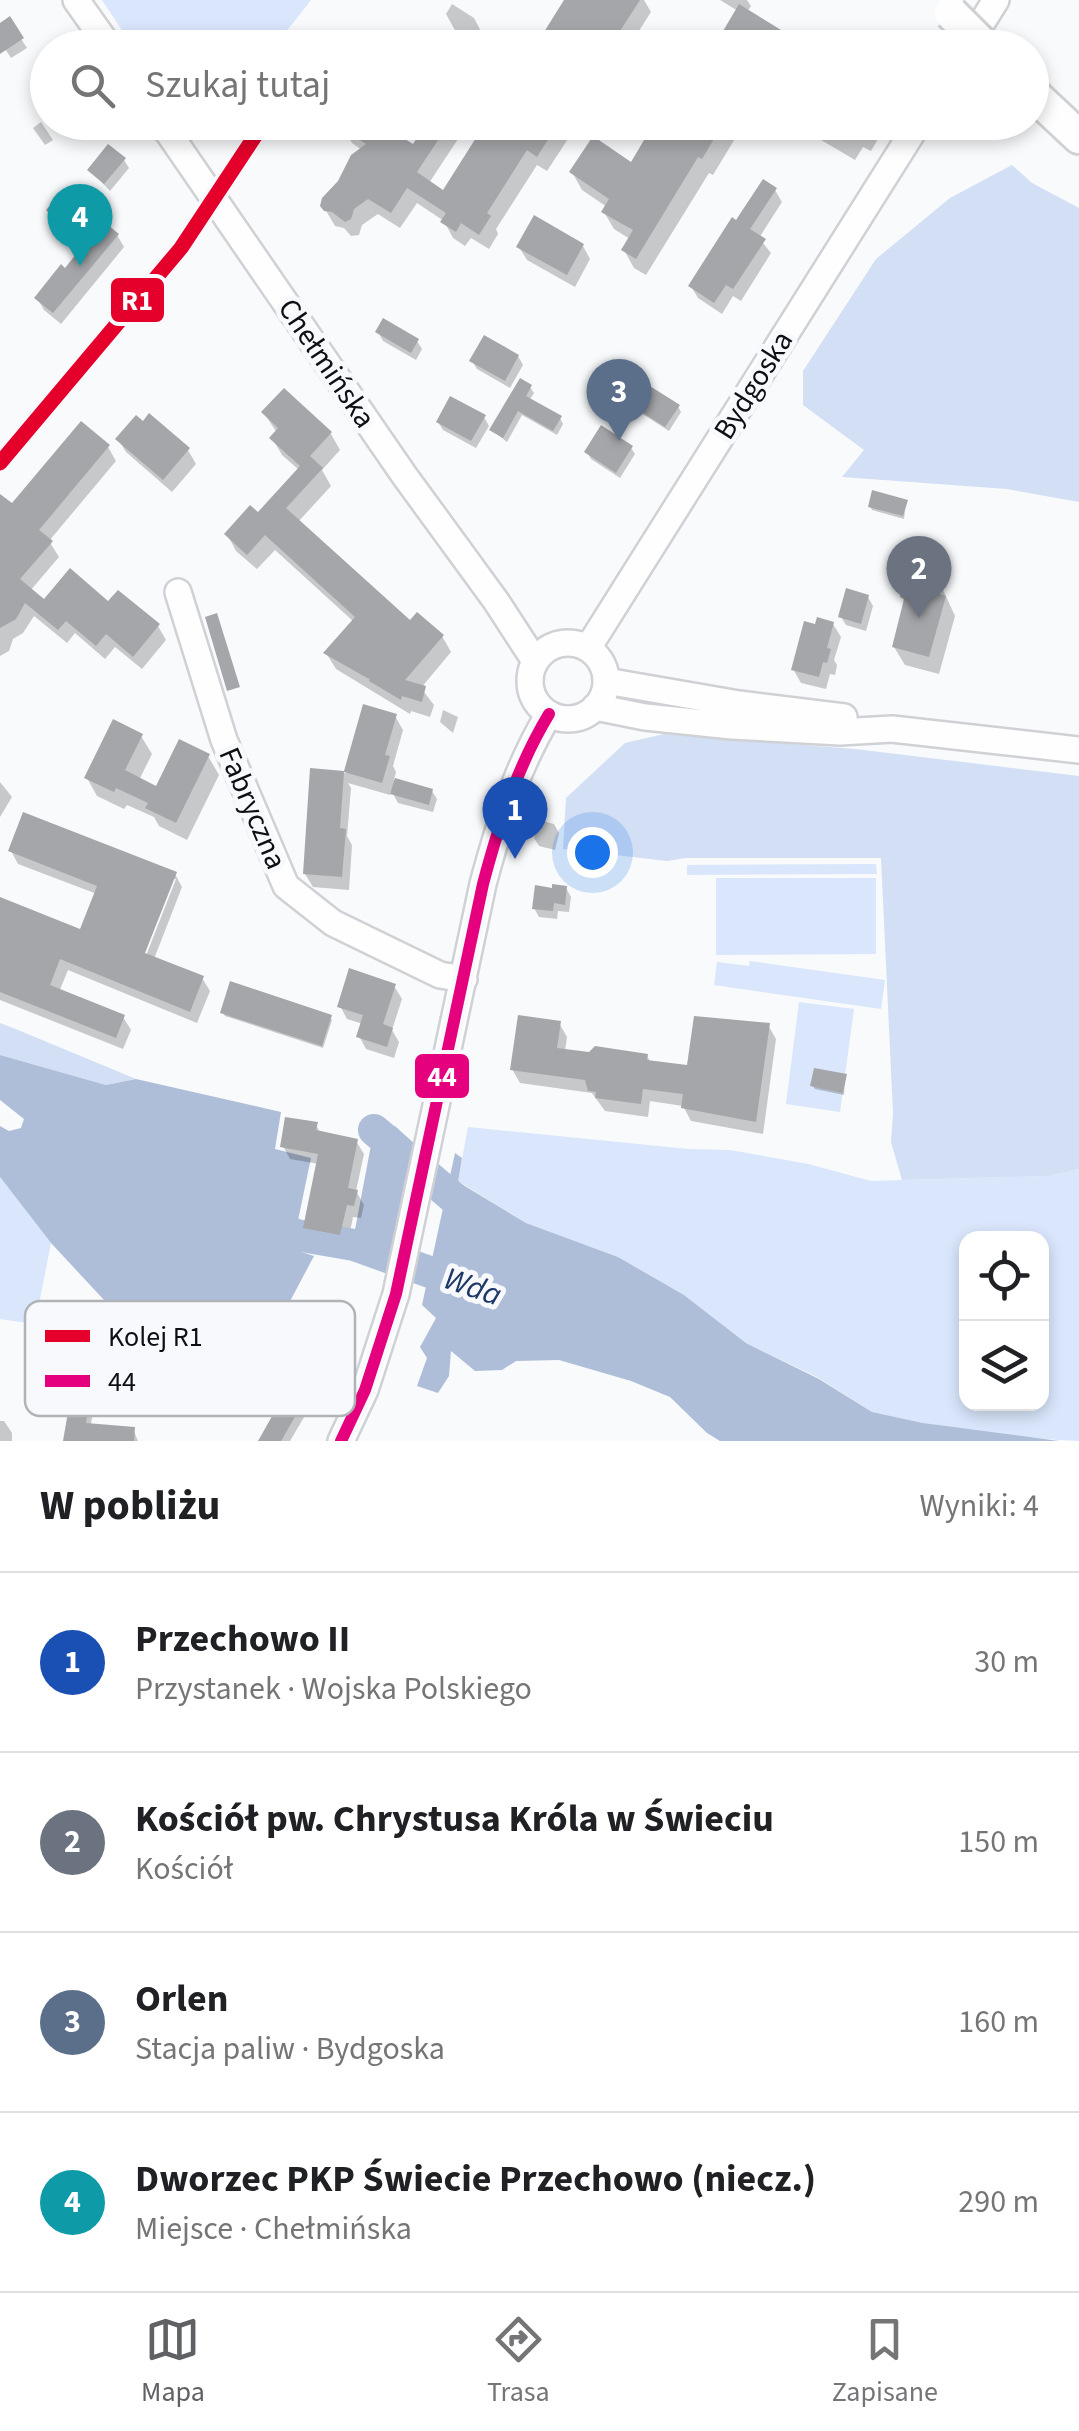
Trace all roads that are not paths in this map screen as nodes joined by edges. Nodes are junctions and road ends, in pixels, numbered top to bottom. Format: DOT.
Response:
graph roads {
  1 [pos="76,0"];
  2 [pos="940,0"];
  3 [pos="996,0"];
  4 [pos="97,30"];
  5 [pos="969,30"];
  6 [pos="977,30"];
  7 [pos="1049,109"];
  8 [pos="1079,137"];
  9 [pos="173,140"];
  10 [pos="907,140"];
  11 [pos="178,592"];
  12 [pos="588,648"];
  13 [pos="543,653"];
  14 [pos="606,681"];
  15 [pos="595,708"];
  16 [pos="550,714"];
  17 [pos="892,729"];
  18 [pos="1079,750"];
  19 [pos="464,979"];
  20 [pos="355,1411"];
  21 [pos="353,1416"];
  22 [pos="341,1441"];
  1 -- 4 [label="street"];
  2 -- 5 [label="main road, bridge"];
  3 -- 6 [label="street"];
  7 -- 8 [label="main road"];
  9 -- 13 [label="street, Chełmińska"];
  10 -- 12 [label="street, Bydgoska"];
  11 -- 19 [label="street, Fabryczna"];
  12 -- 13 [label="street"];
  12 -- 14 [label="street"];
  13 -- 16 [label="street"];
  14 -- 15 [label="street"];
  14 -- 17 [label="street"];
  15 -- 16 [label="street"];
  15 -- 17 [label="street"];
  16 -- 19 [label="street"];
  17 -- 18 [label="street"];
  19 -- 20 [label="street"];
  21 -- 22 [label="street"];
}
